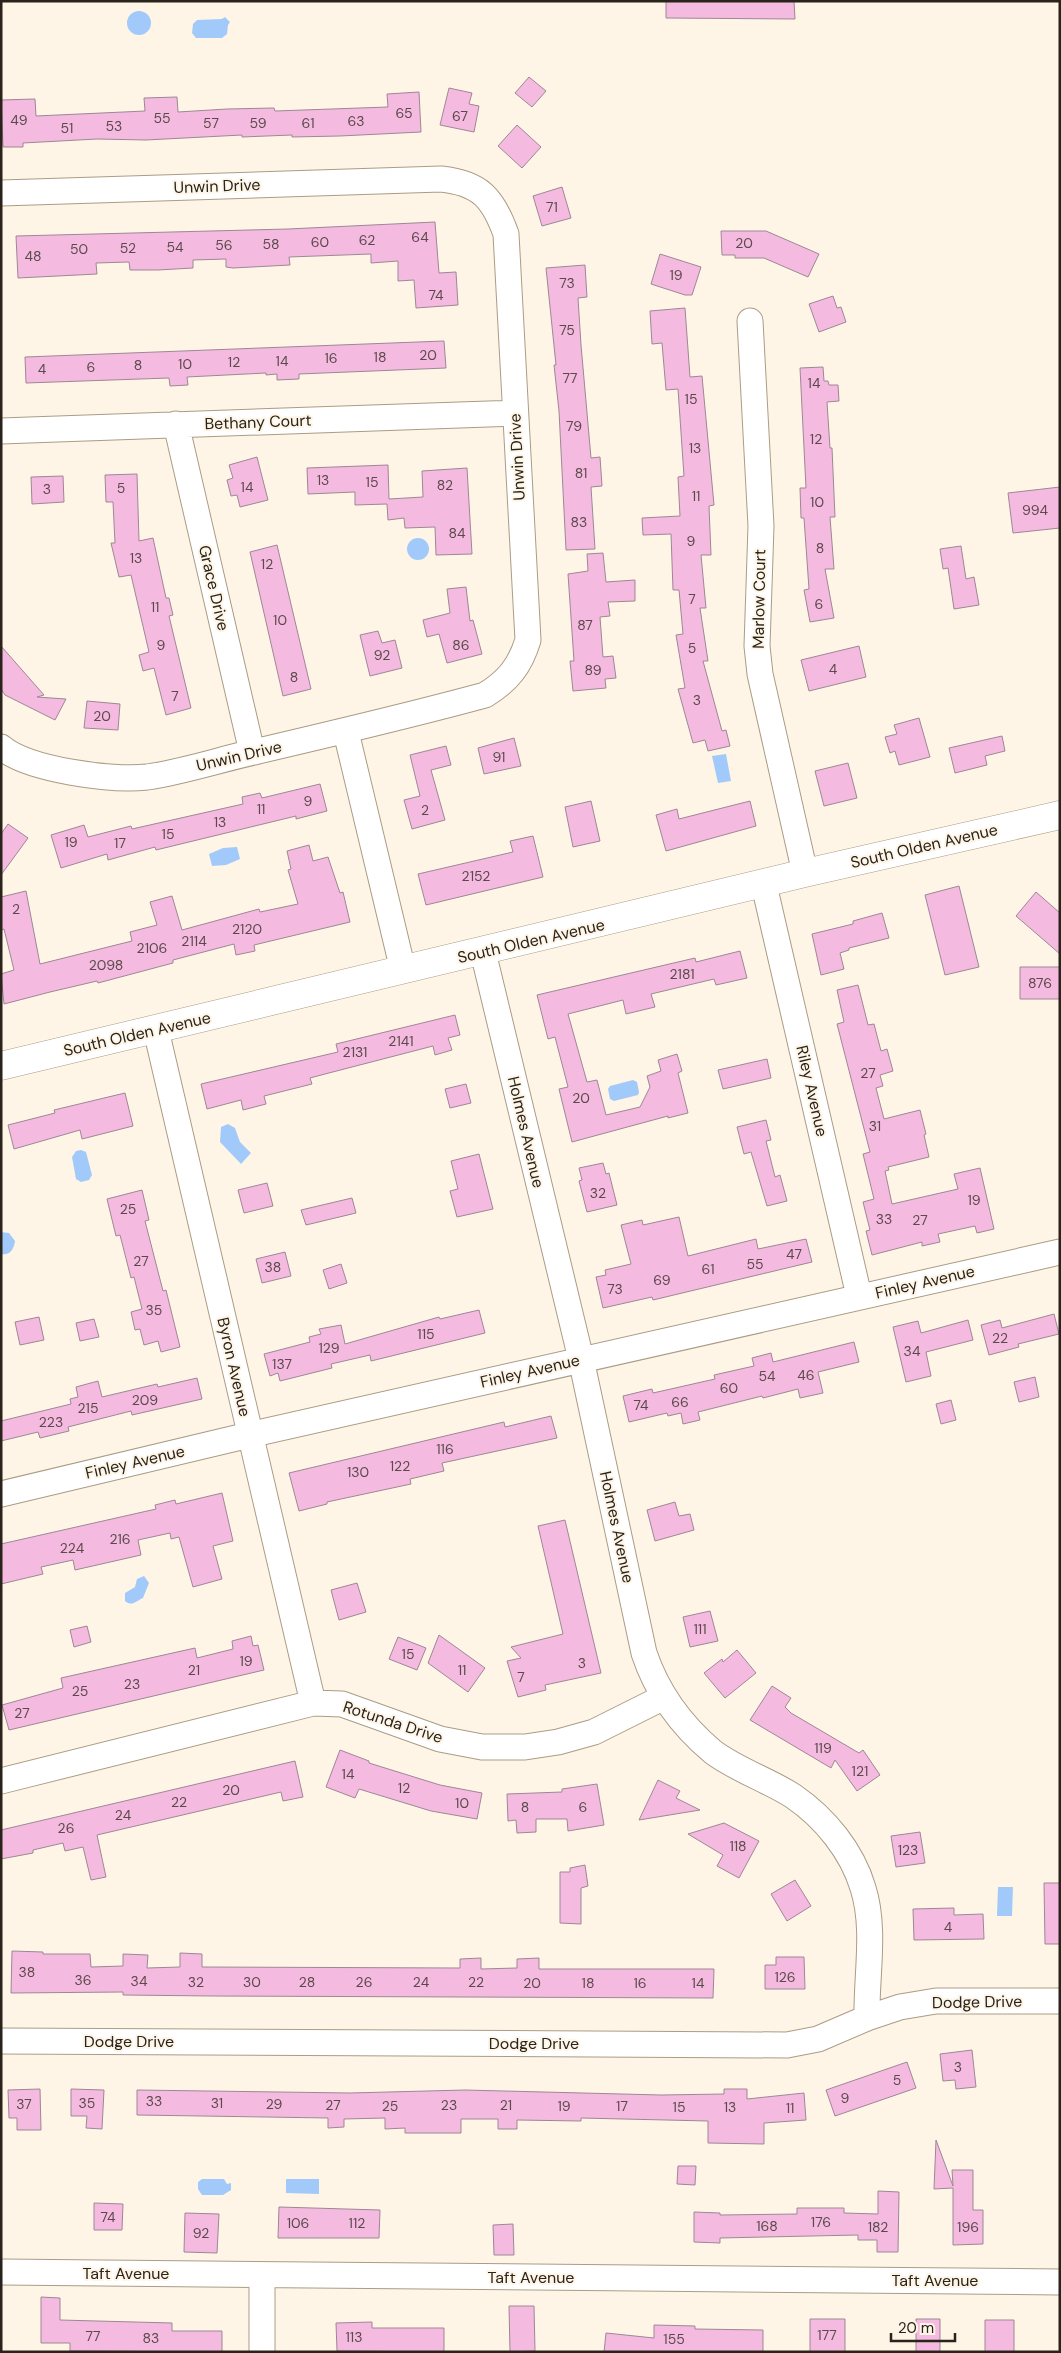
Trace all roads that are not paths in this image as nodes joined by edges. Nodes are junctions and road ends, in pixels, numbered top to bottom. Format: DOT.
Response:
graph roads {
  1 [pos="1,193"];
  2 [pos="750,321"];
  3 [pos="514,413"];
  4 [pos="176,424"];
  5 [pos="1,431"];
  6 [pos="346,732"];
  7 [pos="252,752"];
  8 [pos="4,753"];
  9 [pos="1060,815"];
  10 [pos="805,873"];
  11 [pos="764,885"];
  12 [pos="483,952"];
  13 [pos="403,970"];
  14 [pos="156,1030"];
  15 [pos="1,1066"];
  16 [pos="1060,1252"];
  17 [pos="859,1296"];
  18 [pos="581,1359"];
  19 [pos="249,1435"];
  20 [pos="1,1494"];
  21 [pos="664,1698"];
  22 [pos="313,1704"];
  23 [pos="1,1781"];
  24 [pos="1060,2001"];
  25 [pos="867,2018"];
  26 [pos="1,2041"];
  27 [pos="1,2272"];
  28 [pos="262,2275"];
  29 [pos="1060,2282"];
  30 [pos="262,2352"];
  1 -- 3 [label="street, Unwin Drive"];
  2 -- 10 [label="street, Marlow Court"];
  3 -- 4 [label="street, Bethany Court"];
  3 -- 6 [label="street, Unwin Drive"];
  4 -- 5 [label="street, Bethany Court"];
  4 -- 7 [label="street, Grace Drive"];
  6 -- 7 [label="street, Unwin Drive"];
  6 -- 13 [label="street"];
  7 -- 8 [label="street, Unwin Drive"];
  9 -- 10 [label="main road, South Olden Avenue"];
  10 -- 11 [label="main road, South Olden Avenue"];
  11 -- 12 [label="main road, South Olden Avenue"];
  11 -- 17 [label="street, Riley Avenue"];
  12 -- 13 [label="main road, South Olden Avenue"];
  12 -- 18 [label="street, Holmes Avenue"];
  13 -- 14 [label="main road, South Olden Avenue"];
  14 -- 15 [label="main road, South Olden Avenue"];
  14 -- 19 [label="street, Byron Avenue"];
  16 -- 17 [label="street, Finley Avenue"];
  17 -- 18 [label="street, Finley Avenue"];
  18 -- 19 [label="street, Finley Avenue"];
  18 -- 21 [label="street, Holmes Avenue"];
  19 -- 20 [label="street, Finley Avenue"];
  19 -- 22 [label="street, Byron Avenue"];
  21 -- 22 [label="street, Rotunda Drive"];
  21 -- 25 [label="street, Holmes Avenue"];
  22 -- 23 [label="street, Rotunda Drive"];
  24 -- 25 [label="street, Dodge Drive"];
  25 -- 26 [label="street, Dodge Drive"];
  27 -- 28 [label="street, Taft Avenue"];
  28 -- 29 [label="street, Taft Avenue"];
  28 -- 30 [label="street"];
}
